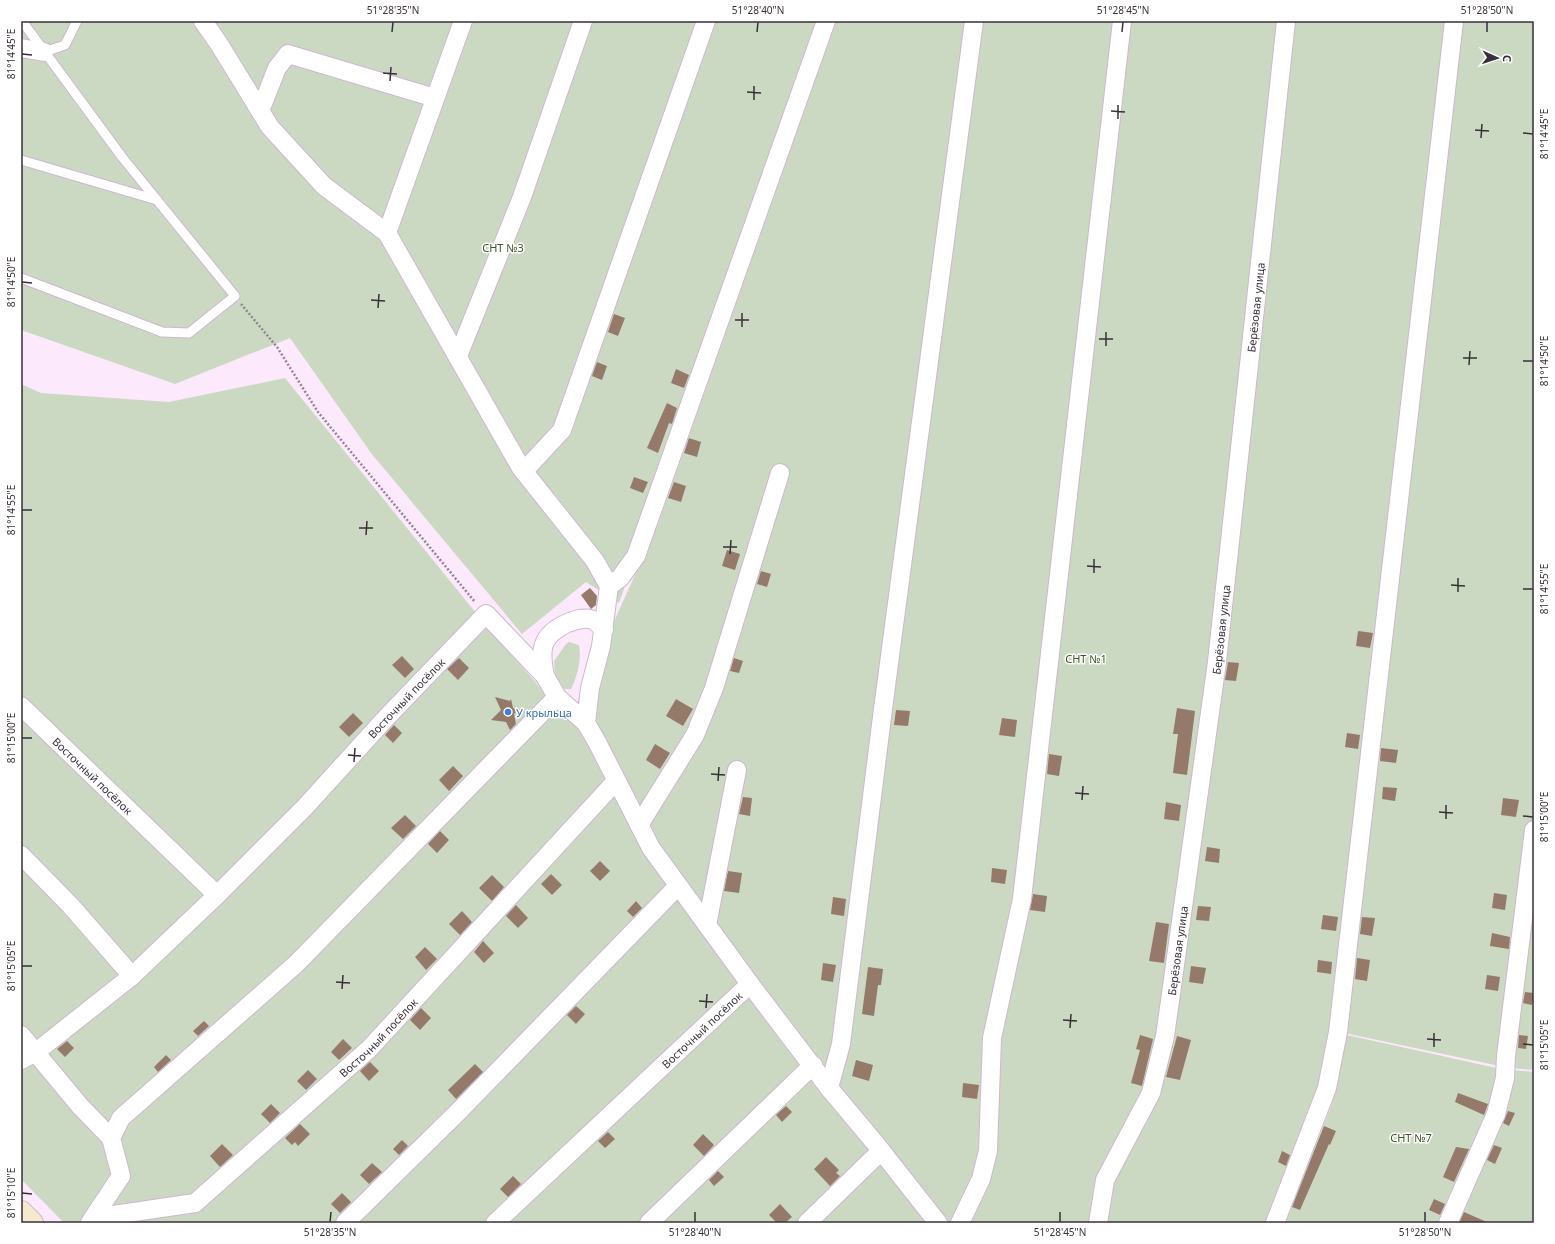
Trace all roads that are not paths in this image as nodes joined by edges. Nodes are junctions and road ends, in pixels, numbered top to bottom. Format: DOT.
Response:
graph roads {
  1 [pos="22,21"];
  2 [pos="77,21"];
  3 [pos="203,21"];
  4 [pos="462,21"];
  5 [pos="583,21"];
  6 [pos="706,21"];
  7 [pos="826,21"];
  8 [pos="974,21"];
  9 [pos="1122,21"];
  10 [pos="1286,21"];
  11 [pos="1454,21"];
  12 [pos="21,48"];
  13 [pos="44,52"];
  14 [pos="435,98"];
  15 [pos="260,111"];
  16 [pos="21,160"];
  17 [pos="157,200"];
  18 [pos="387,232"];
  19 [pos="21,278"];
  20 [pos="458,356"];
  21 [pos="524,471"];
  22 [pos="780,473"];
  23 [pos="610,586"];
  24 [pos="604,630"];
  25 [pos="545,676"];
  26 [pos="557,697"];
  27 [pos="21,706"];
  28 [pos="586,723"];
  29 [pos="737,770"];
  30 [pos="616,781"];
  31 [pos="638,825"];
  32 [pos="1534,830"];
  33 [pos="21,855"];
  34 [pos="678,886"];
  35 [pos="217,895"];
  36 [pos="707,925"];
  37 [pos="132,976"];
  38 [pos="750,984"];
  39 [pos="21,1035"];
  40 [pos="28,1056"];
  41 [pos="813,1065"];
  42 [pos="829,1088"];
  43 [pos="111,1138"];
  44 [pos="881,1151"];
  45 [pos="21,1212"];
  46 [pos="91,1220"];
  47 [pos="32,1223"];
  48 [pos="346,1223"];
  49 [pos="495,1223"];
  50 [pos="649,1223"];
  51 [pos="807,1223"];
  52 [pos="938,1223"];
  53 [pos="960,1223"];
  54 [pos="1098,1223"];
  55 [pos="1275,1223"];
  56 [pos="1448,1223"];
  1 -- 13 [label="lane"];
  2 -- 13 [label="lane"];
  3 -- 15 [label="street"];
  4 -- 14 [label="street"];
  5 -- 20 [label="street"];
  6 -- 21 [label="street"];
  7 -- 23 [label="street"];
  8 -- 42 [label="street"];
  9 -- 53 [label="street"];
  10 -- 54 [label="street, Берёзовая улица"];
  11 -- 55 [label="street"];
  12 -- 13 [label="street"];
  13 -- 17 [label="lane"];
  14 -- 15 [label="street"];
  14 -- 18 [label="street"];
  15 -- 18 [label="street"];
  16 -- 17 [label="lane"];
  17 -- 19 [label="lane"];
  18 -- 20 [label="street"];
  20 -- 21 [label="street"];
  21 -- 23 [label="street"];
  22 -- 31 [label="street"];
  23 -- 24 [label="street"];
  24 -- 25 [label="street"];
  24 -- 28 [label="street"];
  25 -- 26 [label="street"];
  25 -- 35 [label="street, Восточный посёлок"];
  26 -- 28 [label="street"];
  26 -- 43 [label="street"];
  27 -- 35 [label="street, Восточный посёлок"];
  28 -- 30 [label="street"];
  29 -- 36 [label="street"];
  30 -- 31 [label="street"];
  30 -- 46 [label="street, Восточный посёлок"];
  31 -- 34 [label="street"];
  32 -- 56 [label="street"];
  33 -- 37 [label="street"];
  34 -- 36 [label="street"];
  34 -- 48 [label="street"];
  35 -- 37 [label="street, Восточный посёлок"];
  36 -- 38 [label="street"];
  37 -- 40 [label="street, Восточный посёлок"];
  38 -- 41 [label="street"];
  38 -- 49 [label="street, Восточный посёлок"];
  39 -- 40 [label="street, Восточный посёлок"];
  40 -- 43 [label="street, Восточный посёлок"];
  41 -- 42 [label="street"];
  41 -- 50 [label="street"];
  42 -- 44 [label="street"];
  43 -- 46 [label="street, Восточный посёлок"];
  44 -- 51 [label="street"];
  44 -- 52 [label="street"];
  45 -- 47 [label="main road"];
}
